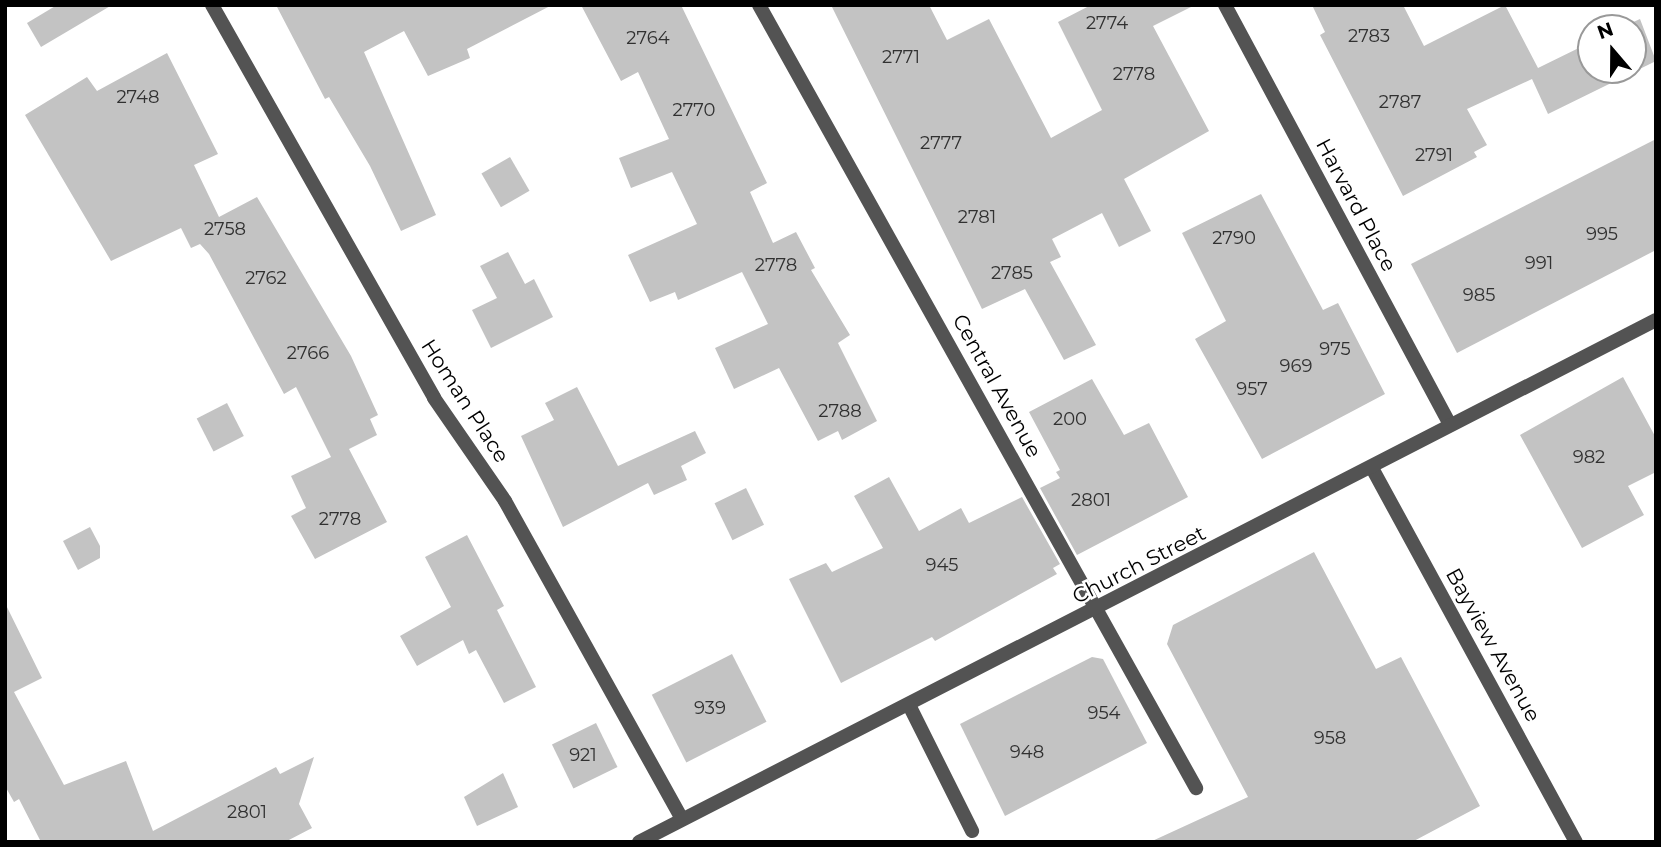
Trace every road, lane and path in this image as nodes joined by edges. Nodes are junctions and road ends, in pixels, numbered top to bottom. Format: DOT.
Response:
graph roads {
  1 [pos="212,5"];
  2 [pos="759,5"];
  3 [pos="1225,5"];
  4 [pos="1656,320"];
  5 [pos="1450,425"];
  6 [pos="1372,468"];
  7 [pos="1098,609"];
  8 [pos="909,705"];
  9 [pos="1196,788"];
  10 [pos="682,819"];
  11 [pos="972,831"];
  12 [pos="639,842"];
  13 [pos="1576,842"];
  1 -- 10 [label="street, Homan Place"];
  2 -- 7 [label="street, Central Avenue"];
  3 -- 5 [label="street, Harvard Place"];
  4 -- 5 [label="street, Church Street"];
  5 -- 6 [label="street, Church Street"];
  6 -- 7 [label="street, Church Street"];
  6 -- 13 [label="street, Bayview Avenue"];
  7 -- 8 [label="street, Church Street"];
  7 -- 9 [label="street, Central Avenue"];
  8 -- 10 [label="street, Church Street"];
  8 -- 11 [label="street"];
  10 -- 12 [label="street, Church Street"];
}
